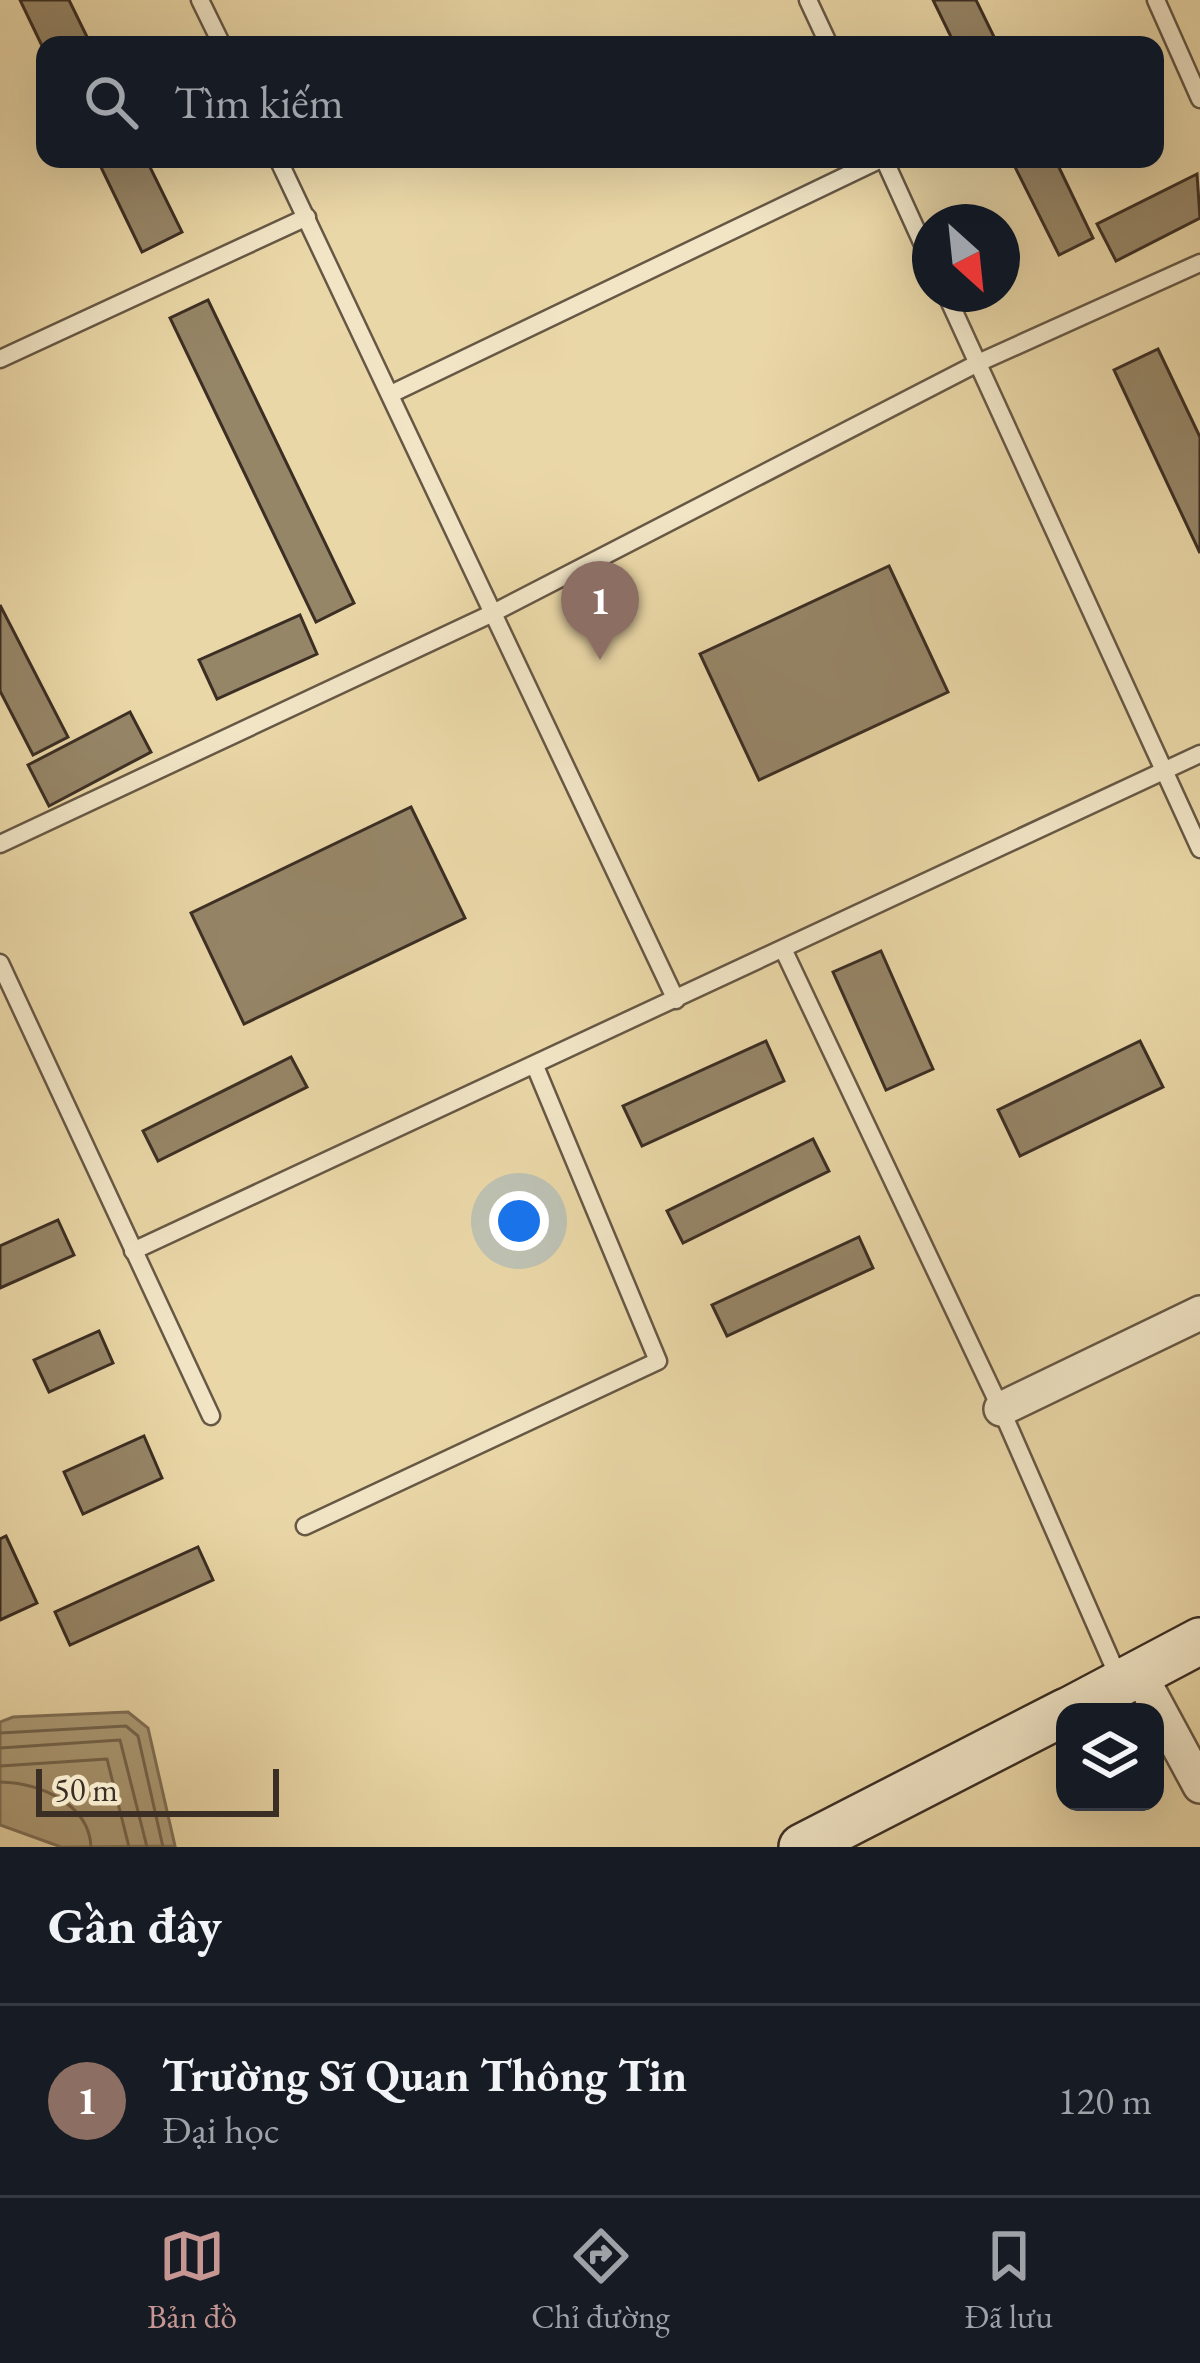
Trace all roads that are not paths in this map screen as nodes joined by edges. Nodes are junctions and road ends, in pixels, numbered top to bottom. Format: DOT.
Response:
graph roads {
  1 [pos="200,0"];
  2 [pos="808,0"];
  3 [pos="1156,0"];
  4 [pos="218,36"];
  5 [pos="825,36"];
  6 [pos="1200,99"];
  7 [pos="282,168"];
  8 [pos="863,168"];
  9 [pos="886,168"];
  10 [pos="307,217"];
  11 [pos="912,222"];
  12 [pos="1200,263"];
  13 [pos="954,312"];
  14 [pos="0,359"];
  15 [pos="977,363"];
  16 [pos="394,392"];
  17 [pos="493,614"];
  18 [pos="1200,754"];
  19 [pos="1165,771"];
  20 [pos="0,844"];
  21 [pos="1200,849"];
  22 [pos="784,951"];
  23 [pos="0,963"];
  24 [pos="676,1000"];
  25 [pos="535,1066"];
  26 [pos="133,1251"];
  27 [pos="1200,1313"];
  28 [pos="1001,1408"];
  29 [pos="211,1416"];
  30 [pos="305,1526"];
  31 [pos="1200,1641"];
  32 [pos="1130,1678"];
  33 [pos="1082,1703"];
  34 [pos="1056,1717"];
  35 [pos="1200,1786"];
  36 [pos="802,1847"];
  1 -- 4 [label="lane"];
  2 -- 5 [label="lane"];
  3 -- 6 [label="lane"];
  7 -- 10 [label="lane"];
  8 -- 16 [label="lane"];
  9 -- 11 [label="lane"];
  10 -- 14 [label="lane"];
  10 -- 16 [label="lane"];
  12 -- 15 [label="lane"];
  13 -- 15 [label="lane"];
  15 -- 17 [label="lane"];
  15 -- 19 [label="lane"];
  16 -- 17 [label="lane"];
  17 -- 20 [label="lane"];
  17 -- 24 [label="lane"];
  18 -- 19 [label="lane"];
  19 -- 21 [label="lane"];
  19 -- 22 [label="lane"];
  22 -- 24 [label="lane"];
  22 -- 28 [label="lane"];
  23 -- 26 [label="lane"];
  24 -- 25 [label="lane"];
  25 -- 26 [label="lane"];
  25 -- 30 [label="lane"];
  26 -- 29 [label="lane"];
  27 -- 28 [label="street"];
  28 -- 32 [label="lane"];
  31 -- 32 [label="street"];
  32 -- 33 [label="street"];
  32 -- 35 [label="street"];
  34 -- 36 [label="street"];
}
